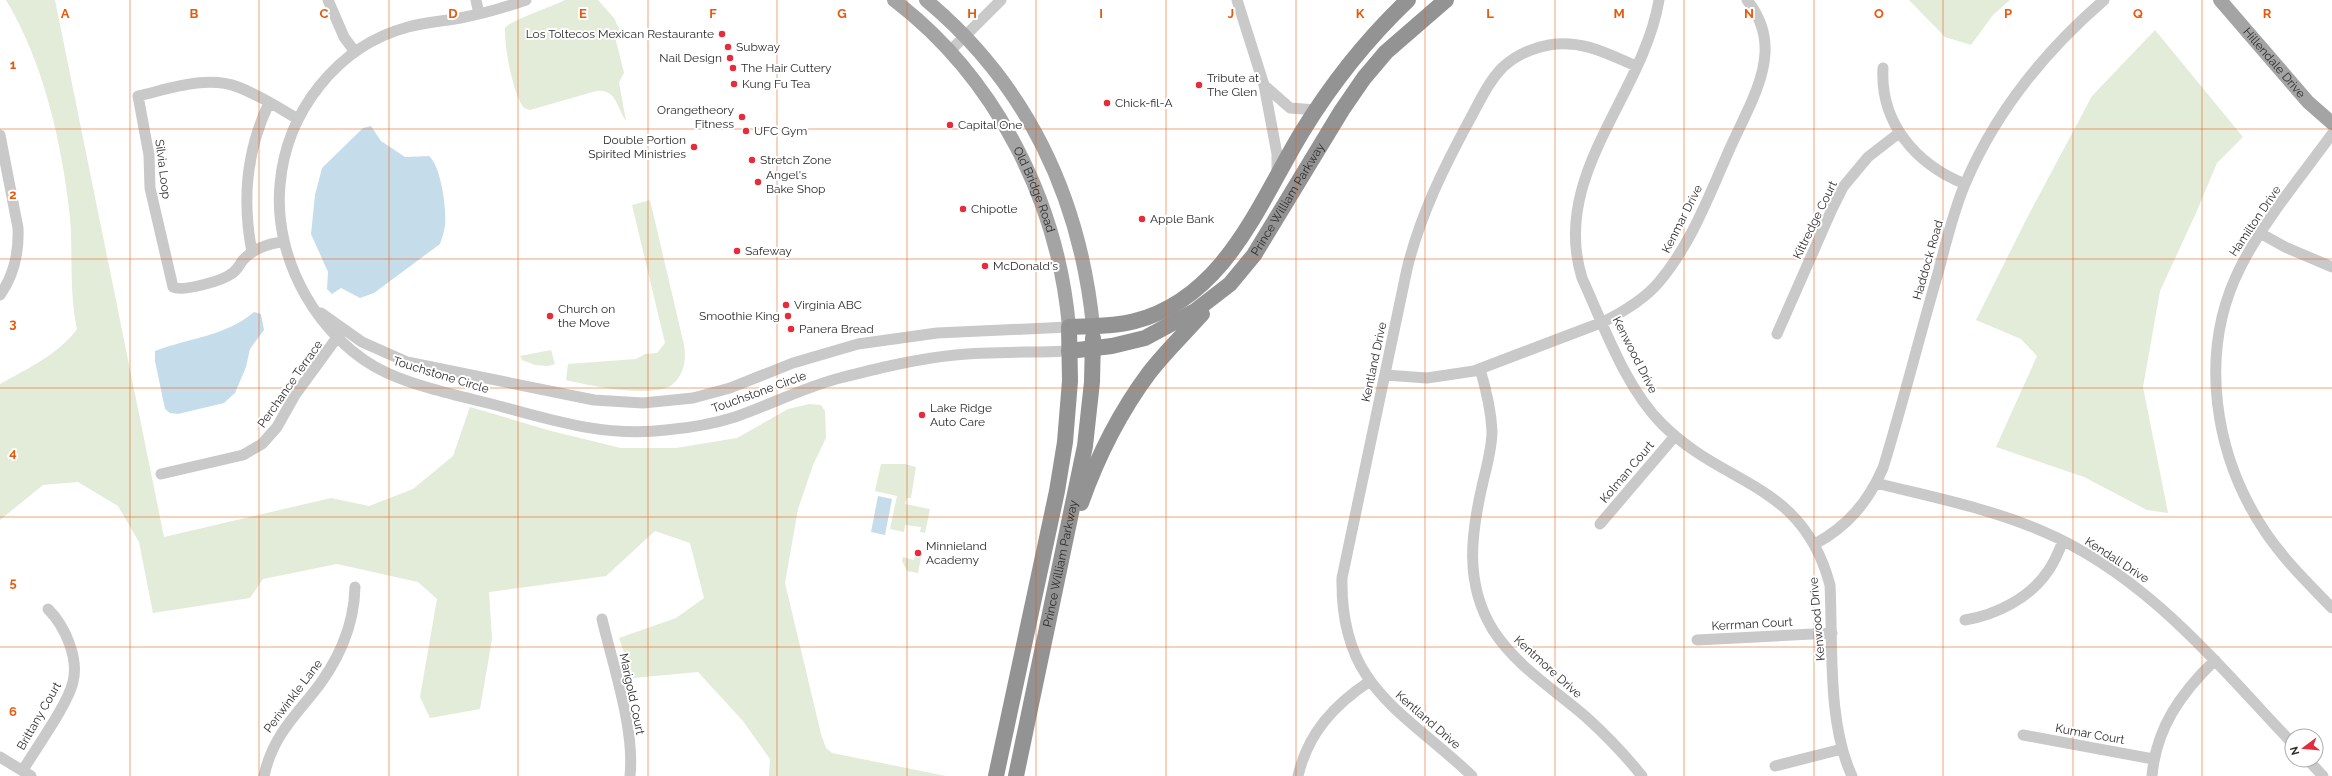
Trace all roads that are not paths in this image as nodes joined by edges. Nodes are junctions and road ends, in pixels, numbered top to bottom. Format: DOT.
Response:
graph roads {
  1 [pos="328,0"];
  2 [pos="476,0"];
  3 [pos="526,0"];
  4 [pos="894,0"];
  5 [pos="926,0"];
  6 [pos="1001,0"];
  7 [pos="1237,0"];
  8 [pos="1408,0"];
  9 [pos="1446,0"];
  10 [pos="1659,0"];
  11 [pos="1748,0"];
  12 [pos="2104,0"];
  13 [pos="2220,0"];
  14 [pos="479,14"];
  15 [pos="965,37"];
  16 [pos="356,52"];
  17 [pos="950,52"];
  18 [pos="1636,66"];
  19 [pos="1883,68"];
  20 [pos="1264,85"];
  21 [pos="270,103"];
  22 [pos="1317,110"];
  23 [pos="298,119"];
  24 [pos="2332,123"];
  25 [pos="1899,133"];
  26 [pos="2332,134"];
  27 [pos="0,135"];
  28 [pos="1276,177"];
  29 [pos="1965,184"];
  30 [pos="2260,233"];
  31 [pos="284,242"];
  32 [pos="252,252"];
  33 [pos="2332,267"];
  34 [pos="1230,284"];
  35 [pos="0,295"];
  36 [pos="318,312"];
  37 [pos="1603,322"];
  38 [pos="1093,326"];
  39 [pos="1069,327"];
  40 [pos="344,329"];
  41 [pos="1777,334"];
  42 [pos="337,338"];
  43 [pos="1093,349"];
  44 [pos="1069,350"];
  45 [pos="1480,369"];
  46 [pos="1385,375"];
  47 [pos="1675,436"];
  48 [pos="161,474"];
  49 [pos="1876,483"];
  50 [pos="1600,524"];
  51 [pos="2063,541"];
  52 [pos="1815,544"];
  53 [pos="1061,560"];
  54 [pos="355,587"];
  55 [pos="48,608"];
  56 [pos="2332,608"];
  57 [pos="602,619"];
  58 [pos="1965,620"];
  59 [pos="1832,633"];
  60 [pos="1697,640"];
  61 [pos="2215,660"];
  62 [pos="1370,682"];
  63 [pos="2284,734"];
  64 [pos="2023,735"];
  65 [pos="1842,749"];
  66 [pos="0,757"];
  67 [pos="2153,759"];
  68 [pos="1775,766"];
  69 [pos="2316,768"];
  70 [pos="27,773"];
  71 [pos="264,776"];
  72 [pos="630,776"];
  73 [pos="996,776"];
  74 [pos="1016,776"];
  75 [pos="1298,776"];
  76 [pos="1472,776"];
  77 [pos="1642,776"];
  78 [pos="1852,776"];
  79 [pos="2152,776"];
  80 [pos="2323,776"];
  1 -- 16 [label="street"];
  2 -- 14 [label="street"];
  3 -- 14 [label="street, Touchstone Circle"];
  4 -- 17 [label="main road, Old Bridge Road"];
  5 -- 15 [label="main road, Old Bridge Road"];
  6 -- 15 [label="street"];
  7 -- 20 [label="street"];
  8 -- 22 [label="highway, Prince William Parkway"];
  9 -- 34 [label="highway, Prince William Parkway"];
  10 -- 18 [label="street, Kenwood Drive"];
  11 -- 37 [label="street, Kenmar Drive"];
  12 -- 29 [label="street, Haddock Road"];
  13 -- 24 [label="main road, Hillendale Drive"];
  14 -- 16 [label="street, Touchstone Circle"];
  15 -- 17 [label="street"];
  15 -- 38 [label="main road, Old Bridge Road"];
  16 -- 23 [label="street, Touchstone Circle"];
  17 -- 39 [label="main road, Old Bridge Road"];
  18 -- 37 [label="street, Kenwood Drive"];
  18 -- 46 [label="street, Kentland Drive"];
  19 -- 25 [label="street"];
  20 -- 22 [label="street"];
  20 -- 28 [label="street"];
  21 -- 23 [label="street, Silvia Loop"];
  21 -- 32 [label="street"];
  21 -- 32 [label="street, Silvia Loop"];
  22 -- 28 [label="highway, Prince William Parkway"];
  23 -- 31 [label="street, Touchstone Circle"];
  25 -- 29 [label="street"];
  25 -- 41 [label="street, Kittredge Court"];
  26 -- 30 [label="street, Hamilton Drive"];
  27 -- 35 [label="street"];
  28 -- 38 [label="highway, Prince William Parkway"];
  29 -- 49 [label="street, Haddock Road"];
  30 -- 33 [label="street"];
  30 -- 56 [label="street, Hamilton Drive"];
  31 -- 32 [label="street, Silvia Loop"];
  31 -- 36 [label="street, Touchstone Circle"];
  34 -- 43 [label="highway, Prince William Parkway"];
  34 -- 53 [label="highway"];
  36 -- 40 [label="street, Touchstone Circle"];
  36 -- 42 [label="street, Touchstone Circle"];
  37 -- 45 [label="street, Kenmar Drive"];
  37 -- 47 [label="street, Kenwood Drive"];
  38 -- 39 [label="highway, Prince William Parkway"];
  38 -- 43 [label="highway, Prince William Parkway"];
  39 -- 40 [label="street, Touchstone Circle"];
  39 -- 44 [label="highway, Prince William Parkway"];
  40 -- 42 [label="street, Perchance Terrace"];
  42 -- 44 [label="street, Touchstone Circle"];
  42 -- 48 [label="street, Perchance Terrace"];
  43 -- 44 [label="highway, Prince William Parkway"];
  43 -- 53 [label="highway, Prince William Parkway"];
  44 -- 73 [label="highway, Prince William Parkway"];
  45 -- 46 [label="street, Kenmar Drive"];
  45 -- 77 [label="street, Kentmore Drive"];
  46 -- 62 [label="street, Kentland Drive"];
  47 -- 50 [label="street, Kolman Court"];
  47 -- 52 [label="street, Kenwood Drive"];
  49 -- 51 [label="street, Kendall Drive"];
  49 -- 52 [label="street, Haddock Road"];
  51 -- 58 [label="street"];
  51 -- 61 [label="street, Kendall Drive"];
  52 -- 59 [label="street, Kenwood Drive"];
  53 -- 74 [label="highway, Prince William Parkway"];
  54 -- 71 [label="street, Periwinkle Lane"];
  55 -- 70 [label="street, Brittany Court"];
  57 -- 72 [label="street, Marigold Court"];
  59 -- 60 [label="street, Kerrman Court"];
  59 -- 65 [label="street, Kenwood Drive"];
  61 -- 63 [label="street, Kendall Drive"];
  61 -- 67 [label="street"];
  62 -- 75 [label="street"];
  62 -- 76 [label="street, Kentland Drive"];
  64 -- 67 [label="street, Kumar Court"];
  65 -- 68 [label="street"];
  65 -- 78 [label="street, Kenwood Drive"];
  66 -- 70 [label="street"];
  67 -- 79 [label="street"];
  69 -- 80 [label="street"];
}
